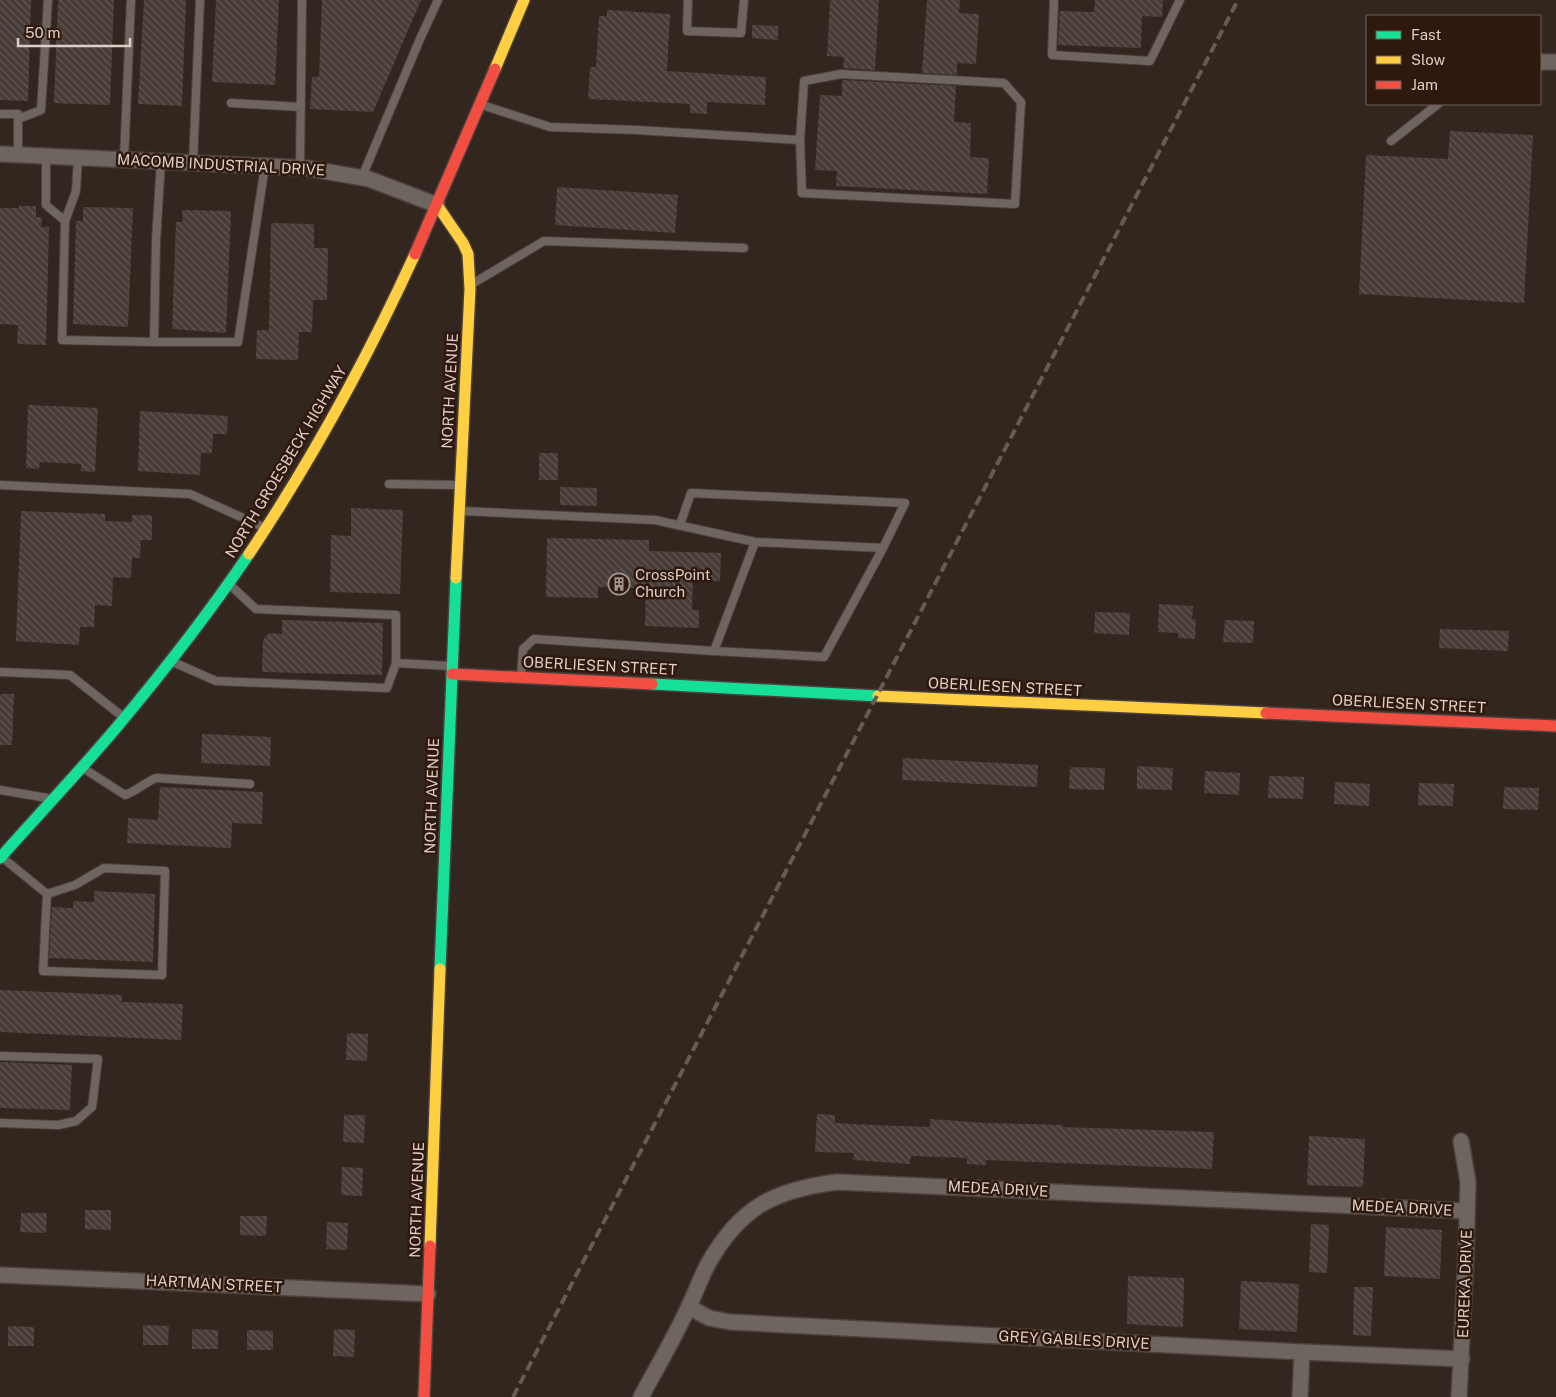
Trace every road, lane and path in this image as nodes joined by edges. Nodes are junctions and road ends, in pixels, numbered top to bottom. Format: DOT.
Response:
graph roads {
  1 [pos="48,0"];
  2 [pos="131,0"];
  3 [pos="200,0"];
  4 [pos="302,0"];
  5 [pos="438,0"];
  6 [pos="524,0"];
  7 [pos="688,0"];
  8 [pos="744,0"];
  9 [pos="1054,0"];
  10 [pos="1180,0"];
  11 [pos="1541,62"];
  12 [pos="1556,62"];
  13 [pos="231,103"];
  14 [pos="480,104"];
  15 [pos="1437,105"];
  16 [pos="301,107"];
  17 [pos="0,114"];
  18 [pos="18,119"];
  19 [pos="800,140"];
  20 [pos="1391,141"];
  21 [pos="0,154"];
  22 [pos="18,155"];
  23 [pos="46,156"];
  24 [pos="78,157"];
  25 [pos="124,159"];
  26 [pos="161,161"];
  27 [pos="193,163"];
  28 [pos="266,166"];
  29 [pos="300,168"];
  30 [pos="362,177"];
  31 [pos="437,205"];
  32 [pos="65,221"];
  33 [pos="744,248"];
  34 [pos="470,285"];
  35 [pos="154,342"];
  36 [pos="389,484"];
  37 [pos="0,485"];
  38 [pos="461,485"];
  39 [pos="460,511"];
  40 [pos="680,525"];
  41 [pos="266,529"];
  42 [pos="756,542"];
  43 [pos="883,548"];
  44 [pos="229,584"];
  45 [pos="714,651"];
  46 [pos="171,661"];
  47 [pos="396,664"];
  48 [pos="452,670"];
  49 [pos="0,672"];
  50 [pos="522,677"];
  51 [pos="124,719"];
  52 [pos="1556,726"];
  53 [pos="82,767"];
  54 [pos="250,784"];
  55 [pos="0,790"];
  56 [pos="53,799"];
  57 [pos="1,857"];
  58 [pos="47,894"];
  59 [pos="0,1056"];
  60 [pos="0,1123"];
  61 [pos="1461,1141"];
  62 [pos="1467,1211"];
  63 [pos="0,1275"];
  64 [pos="428,1294"];
  65 [pos="689,1308"];
  66 [pos="1302,1352"];
  67 [pos="1462,1359"];
  68 [pos="424,1397"];
  69 [pos="642,1397"];
  70 [pos="1300,1397"];
  71 [pos="1459,1397"];
  1 -- 18 [label="lane"];
  2 -- 25 [label="lane"];
  3 -- 27 [label="lane"];
  4 -- 16 [label="lane"];
  5 -- 30 [label="lane"];
  6 -- 14 [label="main road, NORTH GROESBECK HIGHWAY"];
  7 -- 8 [label="lane"];
  9 -- 10 [label="lane"];
  11 -- 12 [label="street"];
  13 -- 16 [label="lane"];
  14 -- 19 [label="lane"];
  14 -- 31 [label="main road, NORTH GROESBECK HIGHWAY"];
  15 -- 20 [label="lane"];
  16 -- 29 [label="lane"];
  17 -- 18 [label="lane"];
  18 -- 22 [label="lane"];
  19 -- 19 [label="lane"];
  21 -- 22 [label="street, MACOMB INDUSTRIAL DRIVE"];
  22 -- 23 [label="street, MACOMB INDUSTRIAL DRIVE"];
  23 -- 24 [label="street, MACOMB INDUSTRIAL DRIVE"];
  23 -- 32 [label="lane"];
  24 -- 25 [label="street, MACOMB INDUSTRIAL DRIVE"];
  24 -- 32 [label="lane"];
  25 -- 26 [label="street, MACOMB INDUSTRIAL DRIVE"];
  26 -- 27 [label="street, MACOMB INDUSTRIAL DRIVE"];
  26 -- 35 [label="lane"];
  27 -- 28 [label="street, MACOMB INDUSTRIAL DRIVE"];
  28 -- 29 [label="street, MACOMB INDUSTRIAL DRIVE"];
  28 -- 35 [label="lane"];
  29 -- 30 [label="street, MACOMB INDUSTRIAL DRIVE"];
  30 -- 31 [label="street, MACOMB INDUSTRIAL DRIVE"];
  31 -- 34 [label="main road, NORTH AVENUE"];
  31 -- 41 [label="main road, NORTH GROESBECK HIGHWAY"];
  32 -- 35 [label="lane"];
  33 -- 34 [label="lane"];
  34 -- 38 [label="main road, NORTH AVENUE"];
  36 -- 38 [label="lane"];
  37 -- 41 [label="lane"];
  38 -- 39 [label="main road, NORTH AVENUE"];
  39 -- 40 [label="lane"];
  39 -- 48 [label="main road, NORTH AVENUE"];
  40 -- 42 [label="lane"];
  40 -- 43 [label="lane"];
  41 -- 44 [label="main road, NORTH GROESBECK HIGHWAY"];
  42 -- 43 [label="lane"];
  42 -- 45 [label="lane"];
  43 -- 45 [label="lane"];
  44 -- 46 [label="main road, NORTH GROESBECK HIGHWAY"];
  44 -- 47 [label="lane"];
  45 -- 50 [label="lane"];
  46 -- 47 [label="lane"];
  46 -- 51 [label="main road, NORTH GROESBECK HIGHWAY"];
  47 -- 48 [label="lane"];
  48 -- 50 [label="main road, OBERLIESEN STREET"];
  48 -- 64 [label="main road, NORTH AVENUE"];
  49 -- 51 [label="lane"];
  50 -- 52 [label="main road, OBERLIESEN STREET"];
  51 -- 53 [label="main road, NORTH GROESBECK HIGHWAY"];
  53 -- 54 [label="lane"];
  53 -- 56 [label="main road, NORTH GROESBECK HIGHWAY"];
  55 -- 56 [label="lane"];
  56 -- 57 [label="main road, NORTH GROESBECK HIGHWAY"];
  57 -- 58 [label="lane"];
  58 -- 58 [label="lane"];
  59 -- 60 [label="lane"];
  61 -- 62 [label="street, EUREKA DRIVE"];
  62 -- 65 [label="street, MEDEA DRIVE"];
  62 -- 67 [label="street, EUREKA DRIVE"];
  63 -- 64 [label="street, HARTMAN STREET"];
  64 -- 68 [label="main road, NORTH AVENUE"];
  65 -- 66 [label="street, GREY GABLES DRIVE"];
  65 -- 69 [label="street, MEDEA DRIVE"];
  66 -- 67 [label="street, GREY GABLES DRIVE"];
  66 -- 70 [label="street"];
  67 -- 71 [label="street, EUREKA DRIVE"];
}
